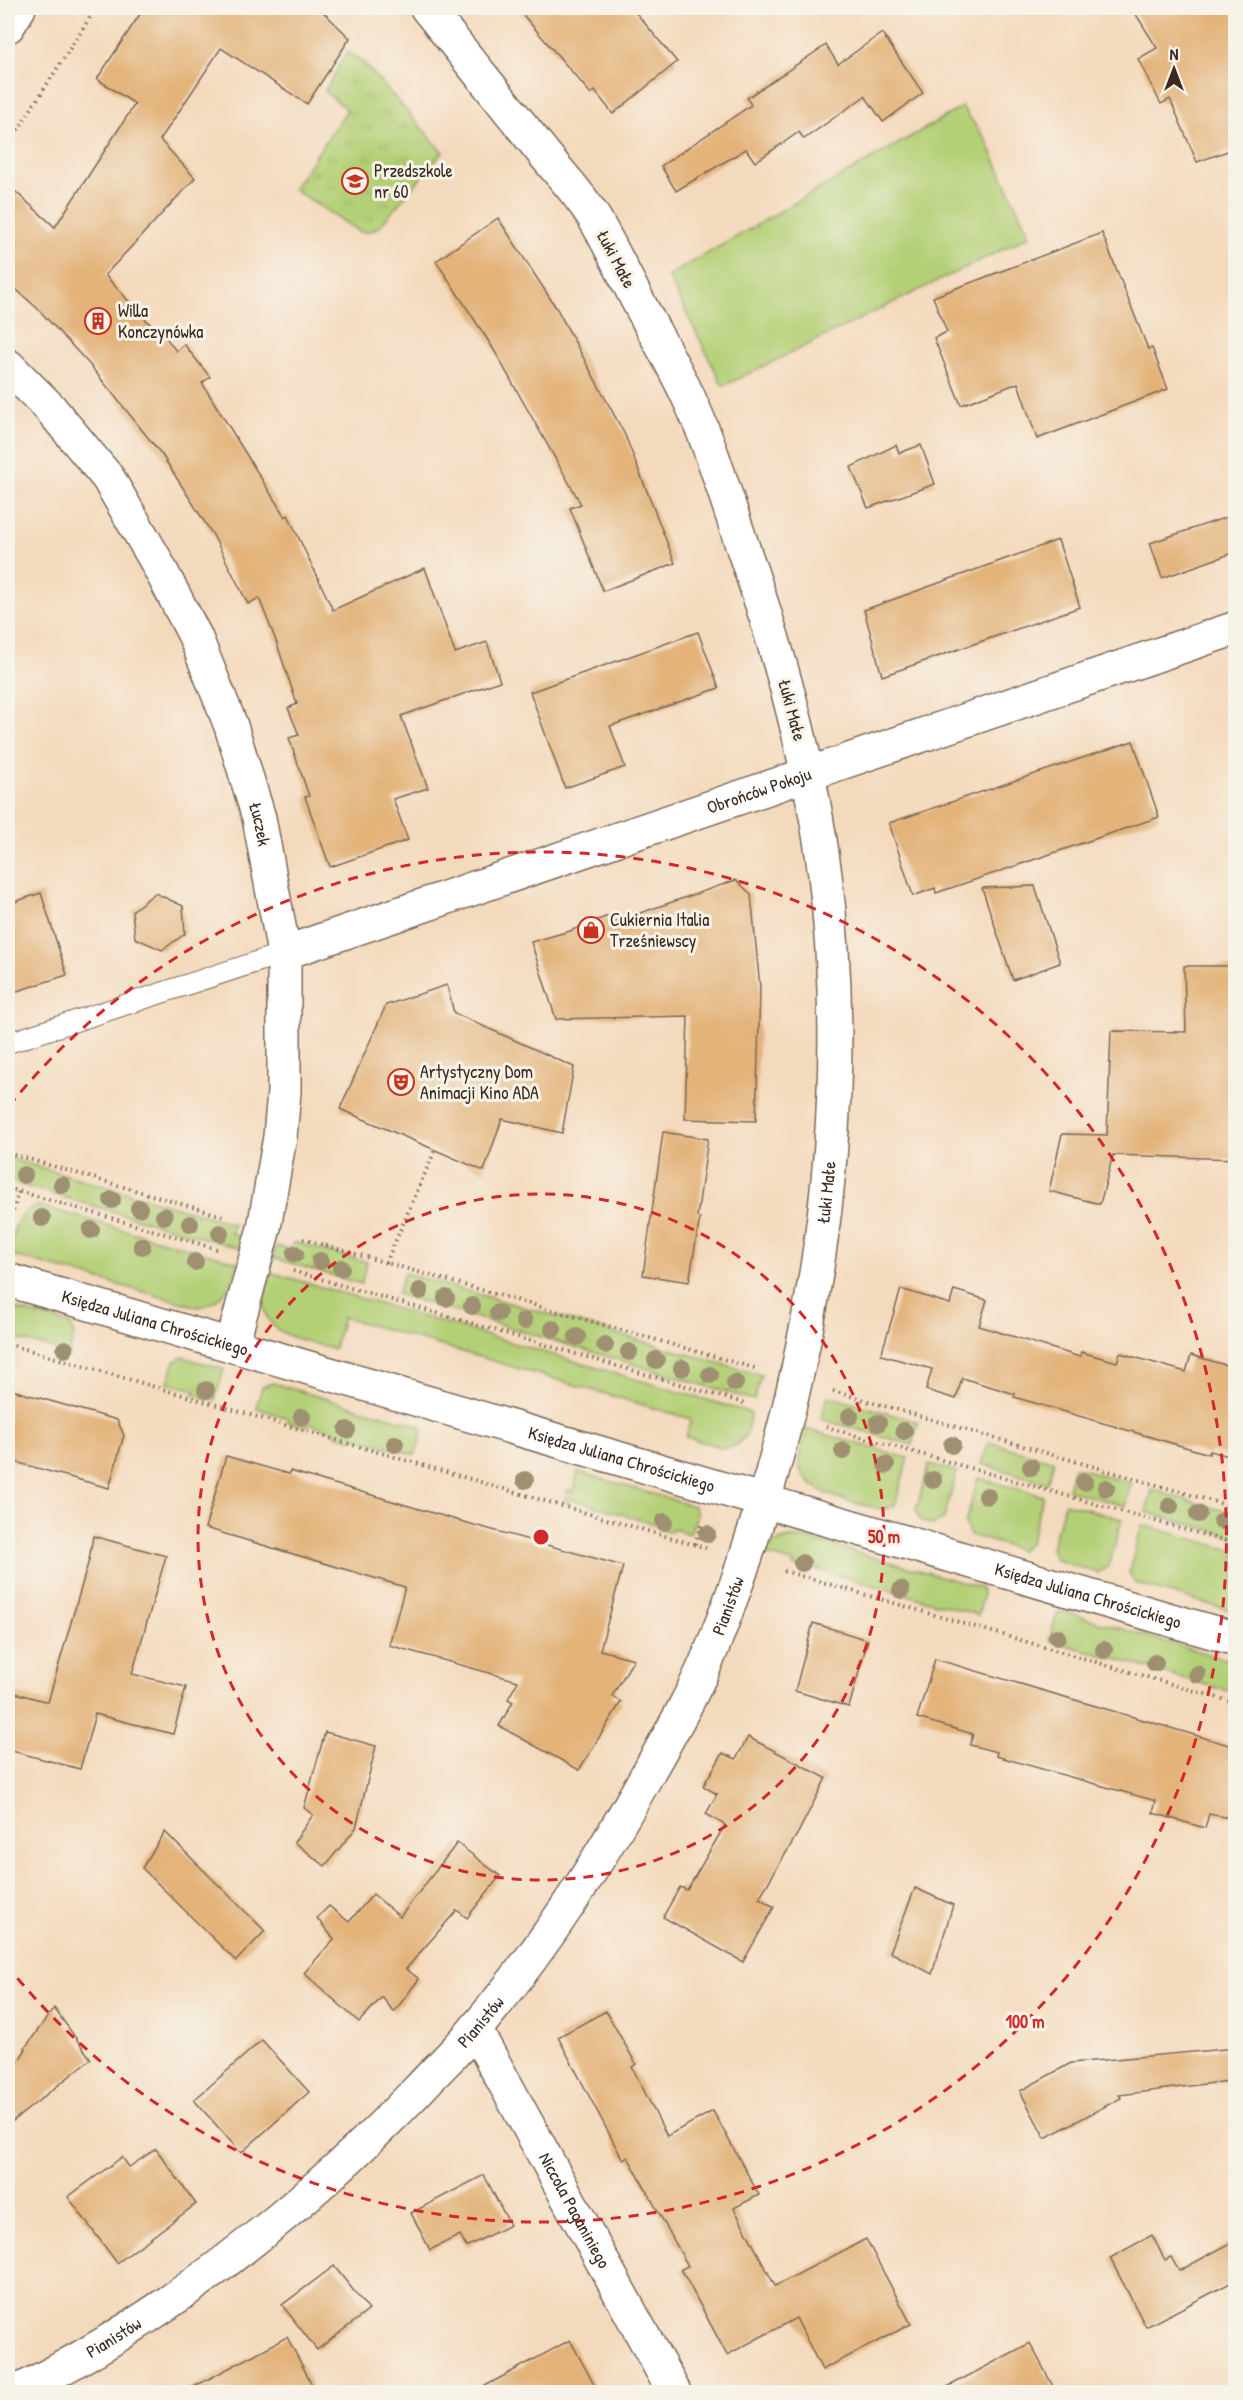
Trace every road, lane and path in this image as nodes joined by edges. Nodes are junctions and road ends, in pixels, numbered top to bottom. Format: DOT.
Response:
graph roads {
  1 [pos="20,8"];
  2 [pos="96,8"];
  3 [pos="427,8"];
  4 [pos="8,26"];
  5 [pos="8,145"];
  6 [pos="8,366"];
  7 [pos="1236,628"];
  8 [pos="808,774"];
  9 [pos="284,953"];
  10 [pos="8,1043"];
  11 [pos="435,1150"];
  12 [pos="8,1154"];
  13 [pos="8,1188"];
  14 [pos="19,1191"];
  15 [pos="229,1218"];
  16 [pos="8,1228"];
  17 [pos="301,1239"];
  18 [pos="218,1249"];
  19 [pos="386,1263"];
  20 [pos="283,1268"];
  21 [pos="8,1280"];
  22 [pos="8,1344"];
  23 [pos="232,1345"];
  24 [pos="764,1371"];
  25 [pos="822,1387"];
  26 [pos="749,1405"];
  27 [pos="824,1426"];
  28 [pos="763,1500"];
  29 [pos="1236,1508"];
  30 [pos="1236,1544"];
  31 [pos="709,1549"];
  32 [pos="779,1570"];
  33 [pos="1236,1639"];
  34 [pos="1236,1703"];
  35 [pos="475,2029"];
  36 [pos="17,2392"];
  37 [pos="674,2392"];
  1 -- 4 [label="street"];
  2 -- 5 [label="path"];
  3 -- 8 [label="street, Łuki Małe"];
  6 -- 9 [label="street, Łuczek"];
  7 -- 8 [label="street, Obrońców Pokoju"];
  8 -- 9 [label="street, Obrońców Pokoju"];
  8 -- 28 [label="street, Łuki Małe"];
  9 -- 10 [label="lane"];
  9 -- 23 [label="street, Łuczek"];
  11 -- 19 [label="path"];
  12 -- 15 [label="path"];
  13 -- 14 [label="path"];
  14 -- 16 [label="path"];
  14 -- 18 [label="path"];
  17 -- 19 [label="path"];
  19 -- 24 [label="path"];
  20 -- 26 [label="path"];
  21 -- 23 [label="street, Księdza Juliana Chrościckiego"];
  22 -- 31 [label="path"];
  23 -- 28 [label="street, Księdza Juliana Chrościckiego"];
  25 -- 29 [label="path"];
  27 -- 30 [label="path"];
  28 -- 33 [label="street, Księdza Juliana Chrościckiego"];
  28 -- 35 [label="street, Pianistów"];
  32 -- 34 [label="path"];
  35 -- 36 [label="street, Pianistów"];
  35 -- 37 [label="street, Niccola Paganiniego"];
}
